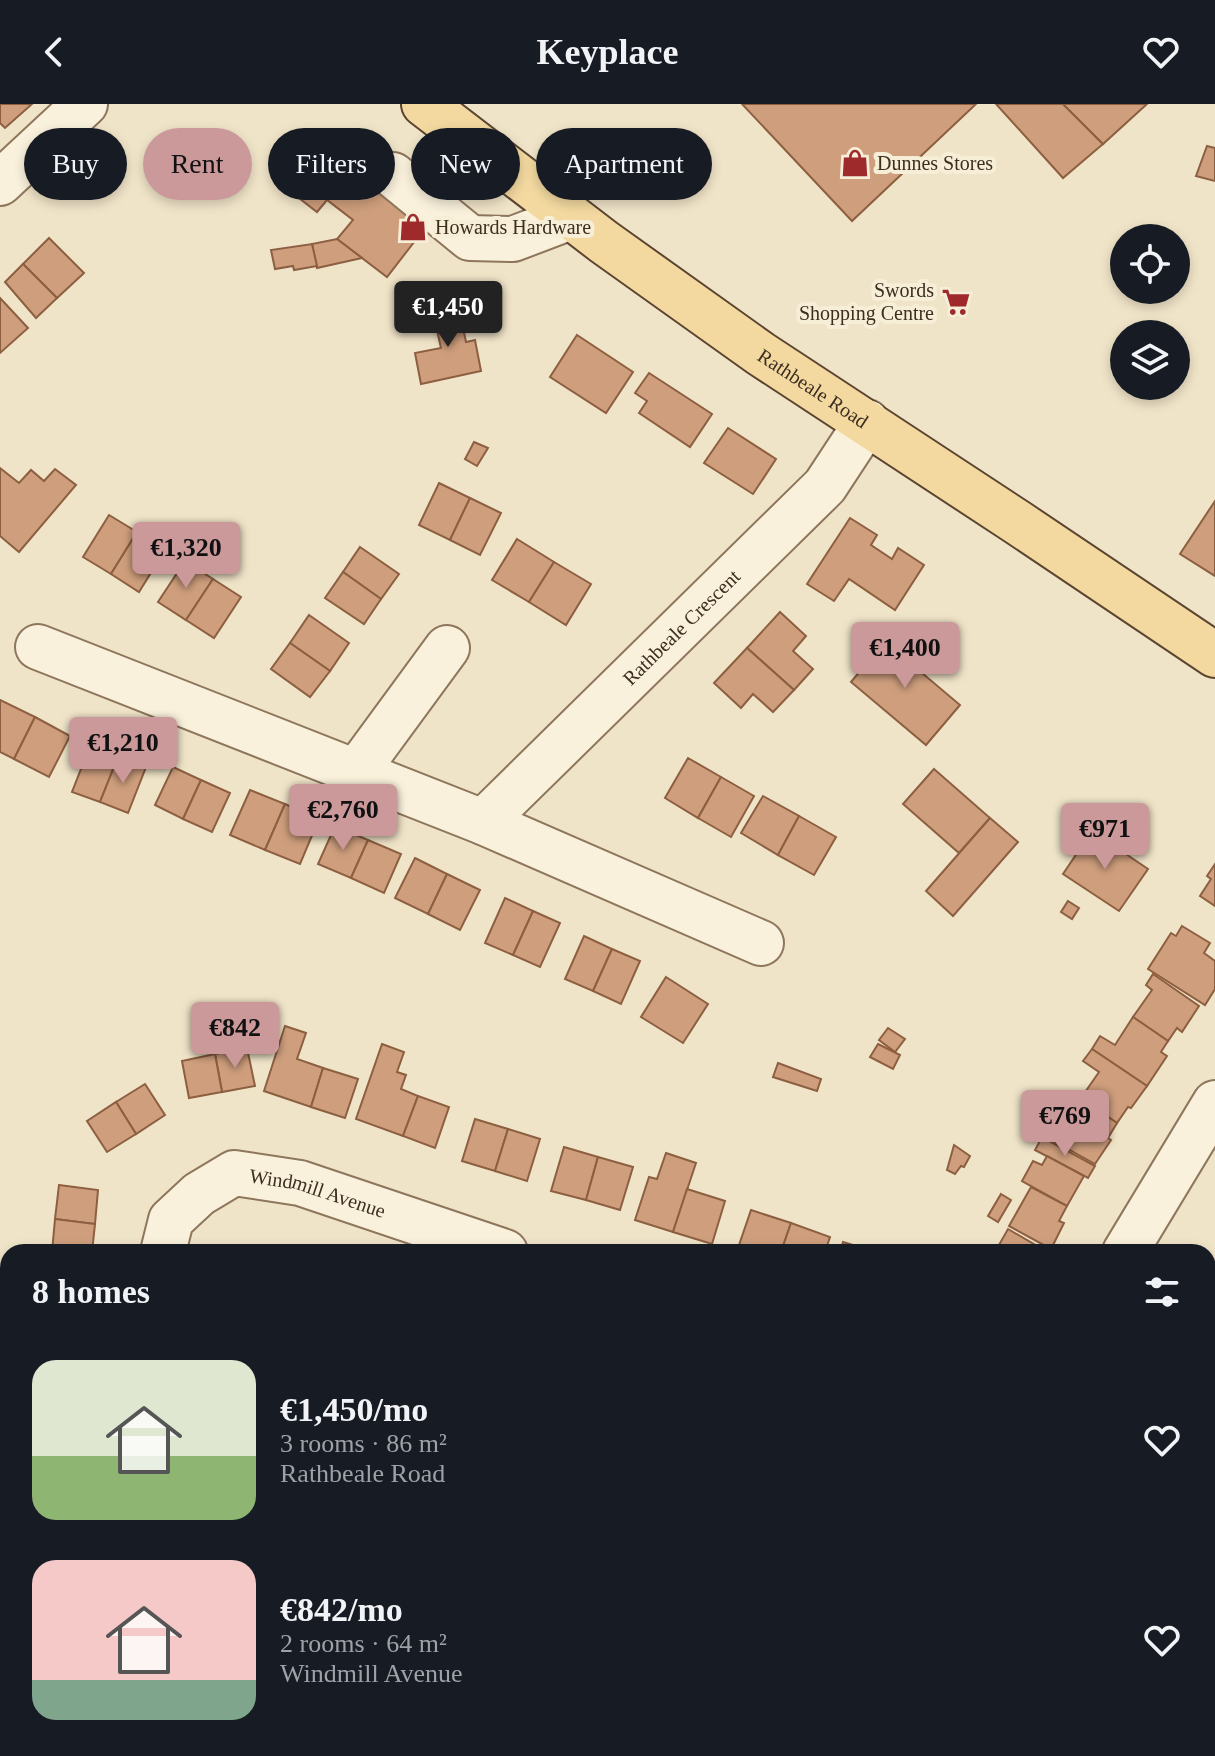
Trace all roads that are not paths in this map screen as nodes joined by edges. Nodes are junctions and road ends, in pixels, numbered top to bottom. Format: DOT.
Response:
graph roads {
  1 [pos="85,104"];
  2 [pos="424,104"];
  3 [pos="395,177"];
  4 [pos="0,183"];
  5 [pos="571,217"];
  6 [pos="867,422"];
  7 [pos="38,647"];
  8 [pos="447,648"];
  9 [pos="1215,655"];
  10 [pos="356,772"];
  11 [pos="483,822"];
  12 [pos="761,943"];
  13 [pos="1215,1103"];
  14 [pos="165,1244"];
  15 [pos="481,1244"];
  16 [pos="1130,1244"];
  1 -- 4 [label="street"];
  2 -- 5 [label="main road, Rathbeale Road"];
  3 -- 5 [label="street"];
  5 -- 6 [label="main road, Rathbeale Road"];
  6 -- 9 [label="main road, Rathbeale Road"];
  6 -- 11 [label="street, Rathbeale Crescent"];
  7 -- 10 [label="street"];
  8 -- 10 [label="street"];
  10 -- 11 [label="street"];
  11 -- 12 [label="street"];
  13 -- 16 [label="street"];
  14 -- 15 [label="street, Windmill Avenue"];
}
